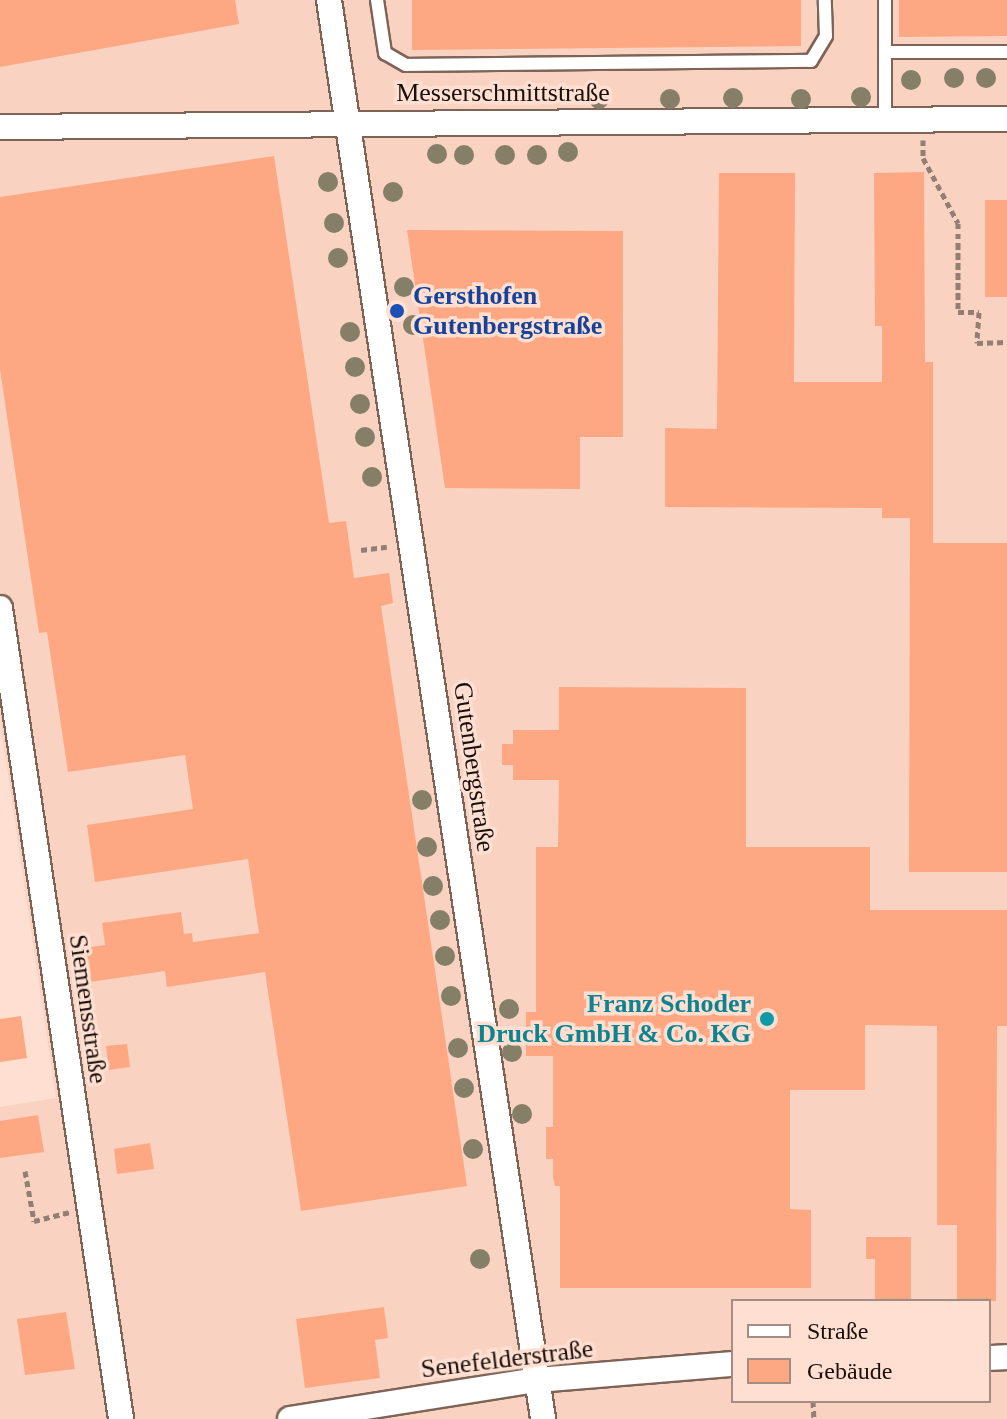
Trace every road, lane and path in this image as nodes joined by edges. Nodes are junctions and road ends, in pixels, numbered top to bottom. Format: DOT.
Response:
graph roads {
  1 [pos="329,0"];
  2 [pos="377,0"];
  3 [pos="825,0"];
  4 [pos="885,0"];
  5 [pos="885,52"];
  6 [pos="1007,52"];
  7 [pos="885,119"];
  8 [pos="922,119"];
  9 [pos="1007,119"];
  10 [pos="350,122"];
  11 [pos="0,127"];
  12 [pos="1007,342"];
  13 [pos="0,608"];
  14 [pos="25,1171"];
  15 [pos="90,1207"];
  16 [pos="731,1364"];
  17 [pos="537,1380"];
  18 [pos="121,1419"];
  19 [pos="290,1419"];
  20 [pos="543,1419"];
  1 -- 10 [label="street, Gutenbergstraße"];
  2 -- 3 [label="lane"];
  4 -- 5 [label="lane"];
  5 -- 6 [label="lane"];
  5 -- 7 [label="lane"];
  7 -- 8 [label="street, Messerschmittstraße"];
  7 -- 10 [label="street, Messerschmittstraße"];
  8 -- 9 [label="street, Messerschmittstraße"];
  8 -- 12 [label="path"];
  10 -- 11 [label="street, Messerschmittstraße"];
  10 -- 17 [label="street, Gutenbergstraße"];
  13 -- 15 [label="street, Siemensstraße"];
  14 -- 15 [label="path"];
  15 -- 18 [label="street, Siemensstraße"];
  16 -- 17 [label="street, Senefelderstraße"];
  17 -- 19 [label="street, Senefelderstraße"];
  17 -- 20 [label="street, Gutenbergstraße"];
}
